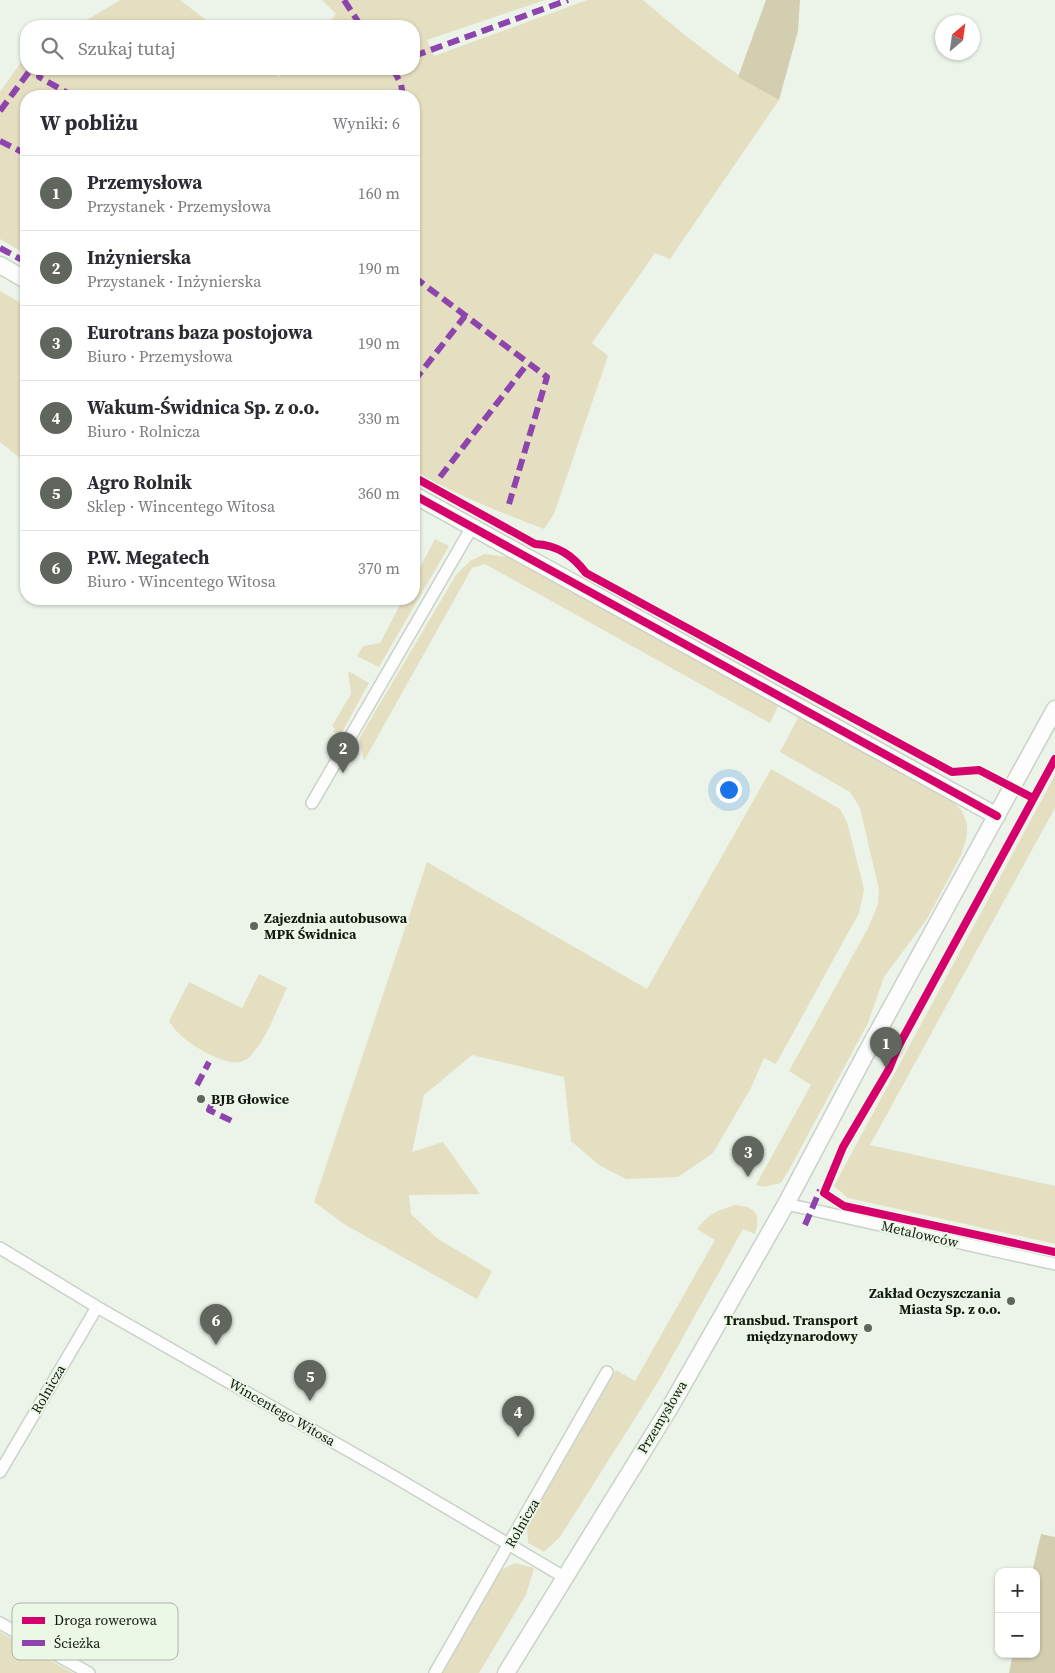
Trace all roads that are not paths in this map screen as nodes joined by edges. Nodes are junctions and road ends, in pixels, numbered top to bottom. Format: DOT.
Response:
graph roads {
  1 [pos="0,265"];
  2 [pos="20,277"];
  3 [pos="420,498"];
  4 [pos="472,527"];
  5 [pos="1055,709"];
  6 [pos="312,802"];
  7 [pos="997,816"];
  8 [pos="786,1204"];
  9 [pos="0,1248"];
  10 [pos="1055,1264"];
  11 [pos="97,1307"];
  12 [pos="607,1372"];
  13 [pos="0,1472"];
  14 [pos="509,1546"];
  15 [pos="564,1577"];
  16 [pos="0,1623"];
  17 [pos="12,1630"];
  18 [pos="66,1660"];
  19 [pos="89,1673"];
  20 [pos="435,1673"];
  21 [pos="506,1673"];
  1 -- 2 [label="main road"];
  3 -- 4 [label="main road"];
  4 -- 6 [label="street"];
  4 -- 7 [label="main road"];
  5 -- 7 [label="main road, Przemysłowa"];
  7 -- 8 [label="main road, Przemysłowa"];
  8 -- 10 [label="street, Metalowców"];
  8 -- 15 [label="main road, Przemysłowa"];
  9 -- 11 [label="street, Wincentego Witosa"];
  11 -- 13 [label="street, Rolnicza"];
  11 -- 14 [label="street, Wincentego Witosa"];
  12 -- 14 [label="street, Rolnicza"];
  14 -- 15 [label="street, Wincentego Witosa"];
  14 -- 20 [label="street, Rolnicza"];
  15 -- 21 [label="main road, Przemysłowa"];
  16 -- 17 [label="street"];
  18 -- 19 [label="street"];
}
